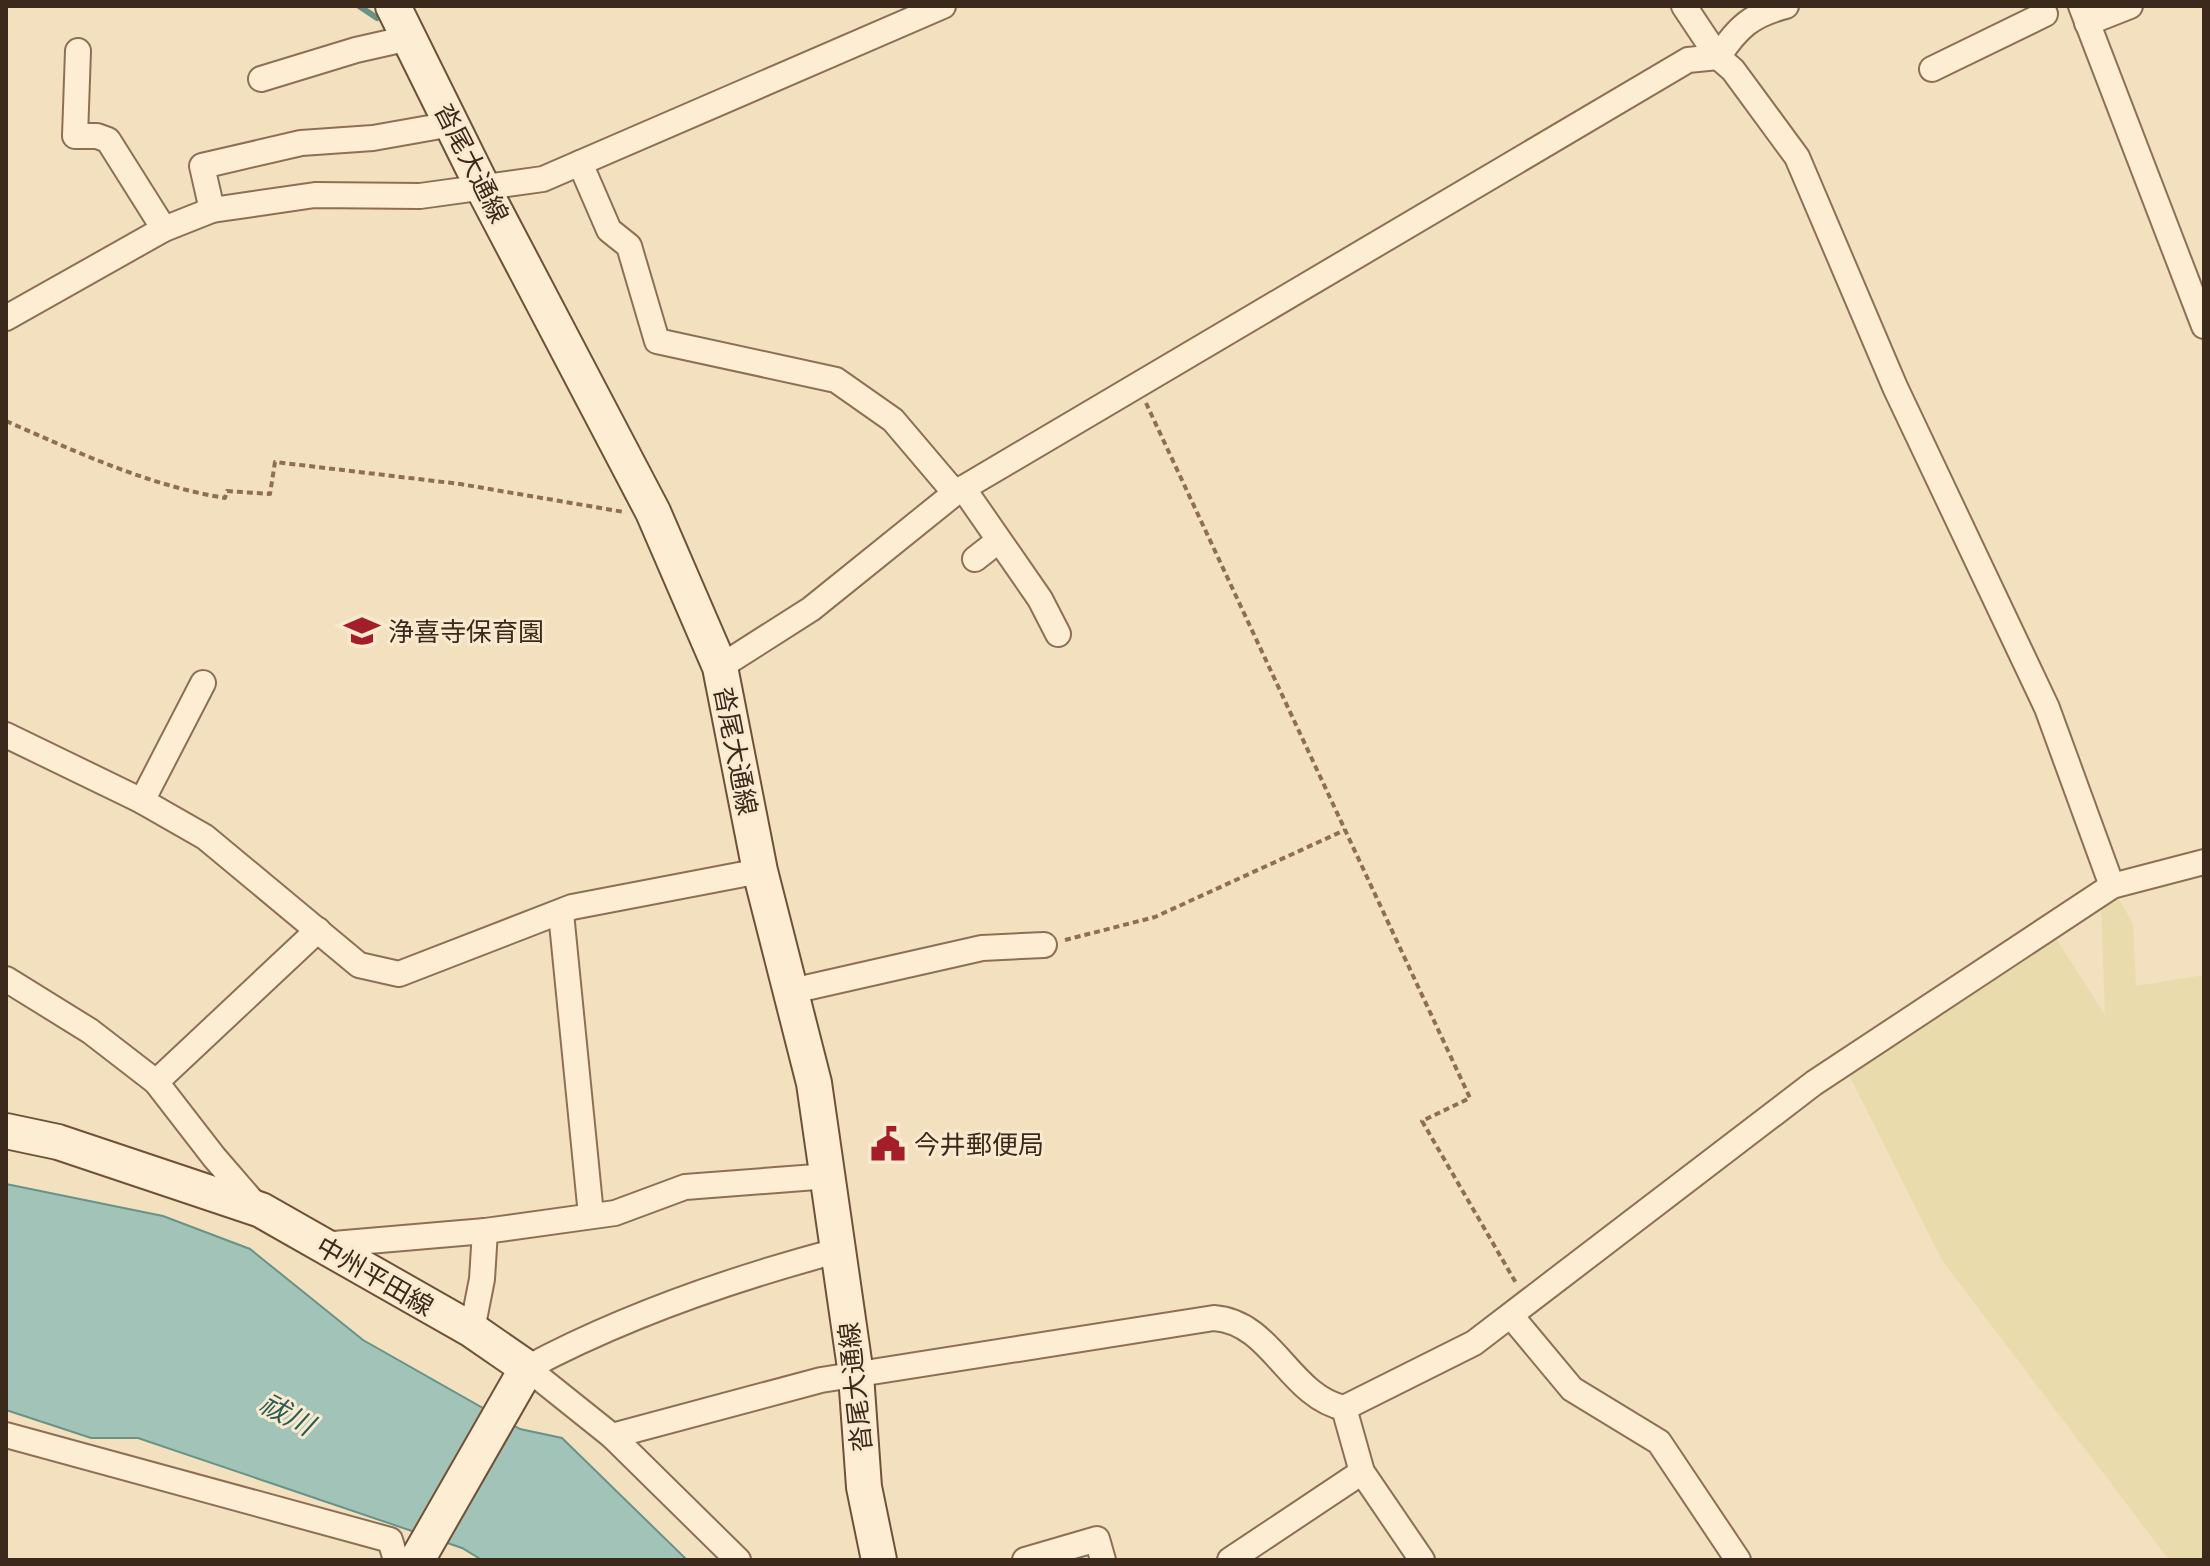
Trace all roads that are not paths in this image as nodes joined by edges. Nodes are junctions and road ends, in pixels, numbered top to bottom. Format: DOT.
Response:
graph roads {
  1 [pos="393,6"];
  2 [pos="943,6"];
  3 [pos="1684,6"];
  4 [pos="1786,6"];
  5 [pos="2130,6"];
  6 [pos="2043,9"];
  7 [pos="2084,15"];
  8 [pos="409,38"];
  9 [pos="78,51"];
  10 [pos="1718,57"];
  11 [pos="1932,69"];
  12 [pos="261,79"];
  13 [pos="452,124"];
  14 [pos="580,163"];
  15 [pos="484,190"];
  16 [pos="212,210"];
  17 [pos="164,229"];
  18 [pos="6,318"];
  19 [pos="2203,319"];
  20 [pos="959,491"];
  21 [pos="998,541"];
  22 [pos="975,559"];
  23 [pos="1058,634"];
  24 [pos="720,667"];
  25 [pos="203,683"];
  26 [pos="10,745"];
  27 [pos="142,801"];
  28 [pos="2204,862"];
  29 [pos="760,871"];
  30 [pos="2112,886"];
  31 [pos="561,913"];
  32 [pos="318,930"];
  33 [pos="1044,945"];
  34 [pos="6,979"];
  35 [pos="792,991"];
  36 [pos="156,1082"];
  37 [pos="6,1131"];
  38 [pos="829,1176"];
  39 [pos="261,1210"];
  40 [pos="591,1215"];
  41 [pos="485,1231"];
  42 [pos="321,1245"];
  43 [pos="840,1250"];
  44 [pos="1521,1311"];
  45 [pos="472,1330"];
  46 [pos="524,1372"];
  47 [pos="856,1375"];
  48 [pos="1344,1408"];
  49 [pos="6,1435"];
  50 [pos="612,1436"];
  51 [pos="1362,1472"];
  52 [pos="411,1558"];
  53 [pos="738,1560"];
  54 [pos="879,1560"];
  55 [pos="1025,1560"];
  56 [pos="1103,1560"];
  57 [pos="1230,1560"];
  58 [pos="1422,1560"];
  59 [pos="1738,1560"];
  1 -- 8 [label="main road, 沓尾大通線"];
  2 -- 14 [label="street"];
  3 -- 10 [label="street"];
  4 -- 10 [label="street"];
  5 -- 7 [label="street"];
  6 -- 11 [label="street"];
  7 -- 19 [label="street"];
  8 -- 12 [label="street"];
  8 -- 13 [label="main road, 沓尾大通線"];
  9 -- 17 [label="street"];
  10 -- 20 [label="street"];
  10 -- 30 [label="street"];
  13 -- 15 [label="main road, 沓尾大通線"];
  13 -- 16 [label="street"];
  14 -- 15 [label="street"];
  14 -- 20 [label="street"];
  15 -- 16 [label="street"];
  15 -- 24 [label="main road, 沓尾大通線"];
  16 -- 17 [label="street"];
  17 -- 18 [label="street"];
  20 -- 21 [label="street"];
  20 -- 24 [label="street"];
  21 -- 22 [label="street"];
  21 -- 23 [label="street"];
  24 -- 29 [label="main road, 沓尾大通線"];
  25 -- 27 [label="street"];
  26 -- 27 [label="street"];
  27 -- 32 [label="street"];
  28 -- 30 [label="street"];
  29 -- 31 [label="street"];
  29 -- 35 [label="main road, 沓尾大通線"];
  30 -- 44 [label="street"];
  31 -- 32 [label="street"];
  31 -- 40 [label="street"];
  32 -- 36 [label="street"];
  33 -- 35 [label="street"];
  34 -- 36 [label="street"];
  35 -- 38 [label="main road, 沓尾大通線"];
  36 -- 39 [label="street"];
  37 -- 39 [label="main road, 中州平田線"];
  38 -- 40 [label="street"];
  38 -- 43 [label="main road, 沓尾大通線"];
  39 -- 42 [label="main road, 中州平田線"];
  40 -- 41 [label="street"];
  41 -- 42 [label="street"];
  41 -- 45 [label="street"];
  42 -- 45 [label="main road, 中州平田線"];
  43 -- 46 [label="street"];
  43 -- 47 [label="main road, 沓尾大通線"];
  44 -- 48 [label="street"];
  44 -- 59 [label="street"];
  45 -- 46 [label="main road, 中州平田線"];
  46 -- 50 [label="street"];
  46 -- 52 [label="main road"];
  47 -- 48 [label="street"];
  47 -- 50 [label="street"];
  47 -- 54 [label="main road, 沓尾大通線"];
  48 -- 51 [label="street"];
  49 -- 52 [label="street"];
  50 -- 53 [label="street"];
  51 -- 57 [label="street"];
  51 -- 58 [label="street"];
  55 -- 56 [label="street"];
}
